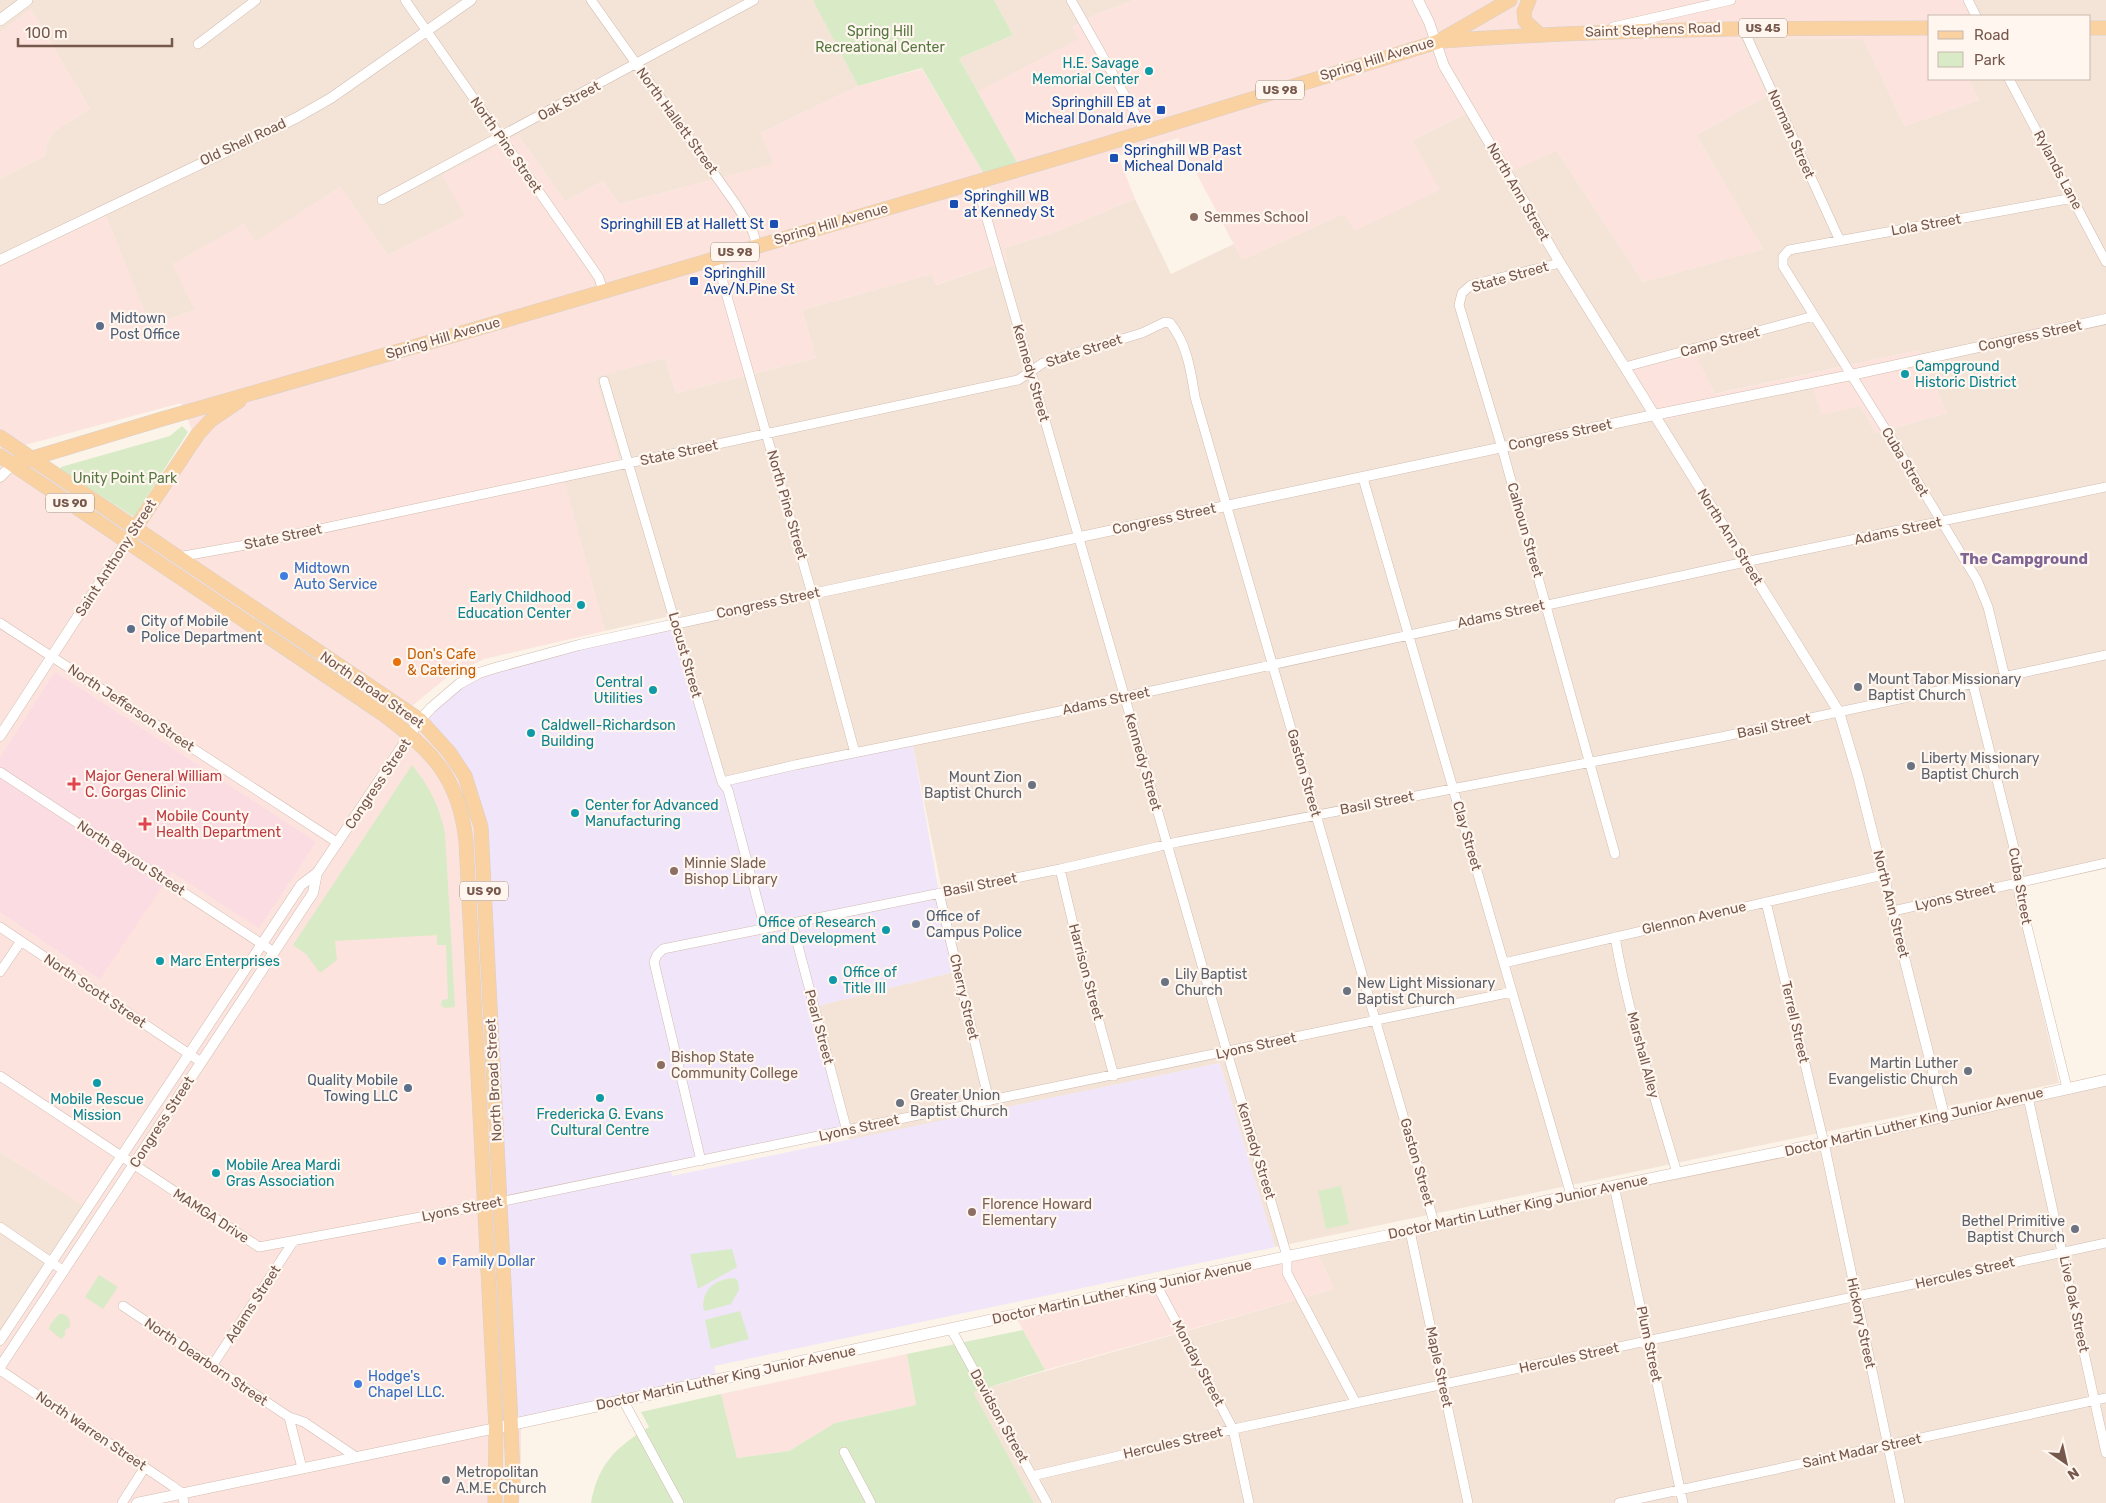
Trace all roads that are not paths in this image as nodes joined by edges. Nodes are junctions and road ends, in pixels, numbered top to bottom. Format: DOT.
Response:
graph roads {
  1 [pos="27,0"];
  2 [pos="256,0"];
  3 [pos="405,0"];
  4 [pos="471,0"];
  5 [pos="591,0"];
  6 [pos="754,0"];
  7 [pos="1071,0"];
  8 [pos="1418,0"];
  9 [pos="1510,0"];
  10 [pos="1529,0"];
  11 [pos="1731,0"];
  12 [pos="1968,0"];
  13 [pos="1976,15"];
  14 [pos="0,20"];
  15 [pos="1743,28"];
  16 [pos="1928,28"];
  17 [pos="2091,28"];
  18 [pos="2106,28"];
  19 [pos="427,31"];
  20 [pos="1596,31"];
  21 [pos="1540,35"];
  22 [pos="1437,42"];
  23 [pos="198,44"];
  24 [pos="636,64"];
  25 [pos="2010,80"];
  26 [pos="1145,131"];
  27 [pos="501,137"];
  28 [pos="976,181"];
  29 [pos="2073,198"];
  30 [pos="382,200"];
  31 [pos="1840,241"];
  32 [pos="758,246"];
  33 [pos="1783,257"];
  34 [pos="716,258"];
  35 [pos="0,260"];
  36 [pos="2106,262"];
  37 [pos="1560,263"];
  38 [pos="603,291"];
  39 [pos="1462,293"];
  40 [pos="1814,316"];
  41 [pos="2106,319"];
  42 [pos="1170,323"];
  43 [pos="1625,367"];
  44 [pos="1030,372"];
  45 [pos="1852,375"];
  46 [pos="604,381"];
  47 [pos="248,394"];
  48 [pos="1654,415"];
  49 [pos="767,435"];
  50 [pos="0,437"];
  51 [pos="1502,448"];
  52 [pos="0,456"];
  53 [pos="31,459"];
  54 [pos="628,464"];
  55 [pos="7,466"];
  56 [pos="0,477"];
  57 [pos="1363,478"];
  58 [pos="2106,487"];
  59 [pos="1227,506"];
  60 [pos="1941,522"];
  61 [pos="130,535"];
  62 [pos="1078,537"];
  63 [pos="178,557"];
  64 [pos="1746,562"];
  65 [pos="812,594"];
  66 [pos="1546,604"];
  67 [pos="0,623"];
  68 [pos="676,624"];
  69 [pos="1408,635"];
  70 [pos="2106,655"];
  71 [pos="52,656"];
  72 [pos="1272,664"];
  73 [pos="2005,677"];
  74 [pos="1973,684"];
  75 [pos="1124,697"];
  76 [pos="1839,712"];
  77 [pos="420,720"];
  78 [pos="411,735"];
  79 [pos="0,736"];
  80 [pos="855,753"];
  81 [pos="1589,762"];
  82 [pos="0,772"];
  83 [pos="722,782"];
  84 [pos="1453,788"];
  85 [pos="1316,815"];
  86 [pos="338,843"];
  87 [pos="1167,844"];
  88 [pos="1615,854"];
  89 [pos="2106,863"];
  90 [pos="1060,869"];
  91 [pos="317,873"];
  92 [pos="1883,875"];
  93 [pos="2019,883"];
  94 [pos="939,893"];
  95 [pos="1766,902"];
  96 [pos="1893,911"];
  97 [pos="792,923"];
  98 [pos="0,927"];
  99 [pos="765,929"];
  100 [pos="1615,936"];
  101 [pos="21,941"];
  102 [pos="262,944"];
  103 [pos="274,952"];
  104 [pos="1504,963"];
  105 [pos="0,972"];
  106 [pos="1512,992"];
  107 [pos="1378,1021"];
  108 [pos="1226,1052"];
  109 [pos="189,1054"];
  110 [pos="201,1062"];
  111 [pos="0,1076"];
  112 [pos="1114,1076"];
  113 [pos="2106,1080"];
  114 [pos="2067,1088"];
  115 [pos="2028,1096"];
  116 [pos="989,1102"];
  117 [pos="1944,1116"];
  118 [pos="847,1131"];
  119 [pos="1824,1143"];
  120 [pos="121,1158"];
  121 [pos="702,1161"];
  122 [pos="133,1165"];
  123 [pos="1677,1173"];
  124 [pos="1614,1186"];
  125 [pos="1572,1195"];
  126 [pos="500,1202"];
  127 [pos="485,1205"];
  128 [pos="1435,1226"];
  129 [pos="0,1227"];
  130 [pos="1410,1231"];
  131 [pos="293,1242"];
  132 [pos="2106,1243"];
  133 [pos="2062,1251"];
  134 [pos="1287,1256"];
  135 [pos="52,1262"];
  136 [pos="64,1271"];
  137 [pos="1156,1284"];
  138 [pos="1856,1297"];
  139 [pos="123,1306"];
  140 [pos="951,1329"];
  141 [pos="0,1340"];
  142 [pos="1648,1341"];
  143 [pos="212,1366"];
  144 [pos="0,1369"];
  145 [pos="1442,1384"];
  146 [pos="2106,1398"];
  147 [pos="623,1400"];
  148 [pos="2095,1401"];
  149 [pos="1356,1403"];
  150 [pos="289,1417"];
  151 [pos="510,1424"];
  152 [pos="496,1428"];
  153 [pos="1233,1429"];
  154 [pos="1887,1446"];
  155 [pos="844,1452"];
  156 [pos="2106,1453"];
  157 [pos="356,1457"];
  158 [pos="146,1467"];
  159 [pos="302,1468"];
  160 [pos="1032,1476"];
  161 [pos="1680,1490"];
  162 [pos="183,1498"];
  163 [pos="122,1503"];
  164 [pos="137,1503"];
  165 [pos="496,1503"];
  166 [pos="511,1503"];
  167 [pos="679,1503"];
  168 [pos="871,1503"];
  169 [pos="1047,1503"];
  170 [pos="1249,1503"];
  171 [pos="1468,1503"];
  172 [pos="1618,1503"];
  173 [pos="1683,1503"];
  174 [pos="1900,1503"];
  1 -- 14 [label="main road"];
  2 -- 23 [label="street"];
  3 -- 19 [label="street, North Pine Street"];
  4 -- 19 [label="street, Old Shell Road"];
  5 -- 24 [label="street, North Hallett Street"];
  6 -- 24 [label="street, Oak Street"];
  7 -- 26 [label="street"];
  8 -- 22 [label="street, North Ann Street"];
  9 -- 22 [label="main road, Spring Hill Avenue / US 98"];
  10 -- 21 [label="main road"];
  11 -- 20 [label="street"];
  12 -- 13 [label="street"];
  15 -- 16 [label="main road, Saint Stephens Road / US 45"];
  15 -- 20 [label="main road, Saint Stephens Road / US 45"];
  15 -- 31 [label="street, Norman Street"];
  17 -- 18 [label="main road"];
  19 -- 27 [label="street, North Pine Street"];
  19 -- 35 [label="street, Old Shell Road"];
  20 -- 21 [label="main road, Saint Stephens Road / US 45"];
  21 -- 22 [label="main road, Saint Stephens Road / US 45"];
  22 -- 26 [label="main road, Spring Hill Avenue / US 98"];
  22 -- 37 [label="street, North Ann Street"];
  24 -- 27 [label="street, Oak Street"];
  24 -- 32 [label="street, North Hallett Street"];
  25 -- 29 [label="street, Rylands Lane"];
  26 -- 28 [label="main road, Spring Hill Avenue / US 98"];
  27 -- 30 [label="street, Oak Street"];
  27 -- 38 [label="street, North Pine Street"];
  28 -- 32 [label="main road, Spring Hill Avenue / US 98"];
  28 -- 44 [label="street, Kennedy Street"];
  29 -- 31 [label="street, Lola Street"];
  29 -- 36 [label="street, Rylands Lane"];
  31 -- 33 [label="street, Lola Street"];
  32 -- 34 [label="main road, Spring Hill Avenue / US 98"];
  33 -- 40 [label="street, Cuba Street"];
  34 -- 38 [label="main road, Spring Hill Avenue / US 98"];
  34 -- 49 [label="street, North Pine Street"];
  37 -- 39 [label="street, State Street"];
  37 -- 43 [label="street, North Ann Street"];
  38 -- 47 [label="main road, Spring Hill Avenue / US 98"];
  39 -- 51 [label="street, Calhoun Street"];
  40 -- 43 [label="street, Camp Street"];
  40 -- 45 [label="street, Cuba Street"];
  41 -- 45 [label="street, Congress Street"];
  42 -- 44 [label="street, State Street"];
  42 -- 59 [label="street, Gaston Street"];
  43 -- 48 [label="street, North Ann Street"];
  44 -- 49 [label="street, State Street"];
  44 -- 62 [label="street, Kennedy Street"];
  45 -- 48 [label="street, Congress Street"];
  45 -- 60 [label="street, Cuba Street"];
  46 -- 54 [label="street, Locust Street"];
  47 -- 53 [label="main road, Spring Hill Avenue / US 98"];
  47 -- 61 [label="main road, Saint Anthony Street / US 98"];
  48 -- 51 [label="street, Congress Street"];
  48 -- 64 [label="street, North Ann Street"];
  49 -- 54 [label="street, State Street"];
  49 -- 65 [label="street, North Pine Street"];
  50 -- 53 [label="main road, North Broad Street / US 90"];
  51 -- 57 [label="street, Congress Street"];
  51 -- 66 [label="street, Calhoun Street"];
  52 -- 55 [label="main road, North Broad Street / US 90"];
  53 -- 55 [label="main road, Spring Hill Avenue"];
  53 -- 61 [label="main road, North Broad Street / US 90"];
  54 -- 63 [label="street, State Street"];
  54 -- 68 [label="street, Locust Street"];
  55 -- 56 [label="street"];
  55 -- 61 [label="main road, North Broad Street / US 90"];
  57 -- 59 [label="street, Congress Street"];
  57 -- 69 [label="street, Clay Street"];
  58 -- 60 [label="street, Adams Street"];
  59 -- 62 [label="street, Congress Street"];
  59 -- 72 [label="street, Gaston Street"];
  60 -- 64 [label="street, Adams Street"];
  60 -- 73 [label="street, Cuba Street"];
  61 -- 63 [label="main road, North Broad Street / US 90"];
  61 -- 71 [label="street, Saint Anthony Street"];
  61 -- 78 [label="main road, North Broad Street / US 90"];
  62 -- 65 [label="street, Congress Street"];
  62 -- 75 [label="street, Kennedy Street"];
  63 -- 77 [label="main road, North Broad Street / US 90"];
  64 -- 66 [label="street, Adams Street"];
  64 -- 76 [label="street, North Ann Street"];
  65 -- 68 [label="street, Congress Street"];
  65 -- 80 [label="street, North Pine Street"];
  66 -- 69 [label="street, Adams Street"];
  66 -- 81 [label="street, Calhoun Street"];
  67 -- 71 [label="street, North Jefferson Street"];
  68 -- 77 [label="street, Congress Street"];
  68 -- 83 [label="street, Locust Street"];
  69 -- 72 [label="street, Adams Street"];
  69 -- 84 [label="street, Clay Street"];
  70 -- 73 [label="street, Basil Street"];
  71 -- 79 [label="street, Saint Anthony Street"];
  71 -- 86 [label="street, North Jefferson Street"];
  72 -- 75 [label="street, Adams Street"];
  72 -- 85 [label="street, Gaston Street"];
  73 -- 74 [label="street, Basil Street"];
  74 -- 76 [label="street, Basil Street"];
  74 -- 93 [label="street, Cuba Street"];
  75 -- 80 [label="street, Adams Street"];
  75 -- 87 [label="street, Kennedy Street"];
  76 -- 81 [label="street, Basil Street"];
  76 -- 92 [label="street, North Ann Street"];
  77 -- 78 [label="street, Congress Street"];
  77 -- 126 [label="main road, North Broad Street / US 90"];
  78 -- 86 [label="street, Congress Street"];
  78 -- 127 [label="main road, North Broad Street / US 90"];
  80 -- 83 [label="street"];
  81 -- 84 [label="street, Basil Street"];
  81 -- 88 [label="street, Calhoun Street"];
  82 -- 102 [label="street, North Bayou Street"];
  83 -- 99 [label="street, Locust Street"];
  84 -- 85 [label="street, Basil Street"];
  84 -- 104 [label="street, Clay Street"];
  85 -- 87 [label="street, Basil Street"];
  85 -- 107 [label="street, Gaston Street"];
  86 -- 91 [label="street, Congress Street"];
  87 -- 90 [label="street, Basil Street"];
  87 -- 108 [label="street, Kennedy Street"];
  89 -- 93 [label="street, Lyons Street"];
  90 -- 94 [label="street, Basil Street"];
  90 -- 112 [label="street, Harrison Street"];
  91 -- 102 [label="street, Congress Street"];
  91 -- 103 [label="street, Congress Street"];
  92 -- 95 [label="street, Glennon Avenue"];
  92 -- 96 [label="street, North Ann Street"];
  93 -- 96 [label="street, Lyons Street"];
  93 -- 114 [label="street, Cuba Street"];
  94 -- 97 [label="street, Basil Street"];
  94 -- 116 [label="street, Cherry Street"];
  95 -- 100 [label="street, Glennon Avenue"];
  95 -- 119 [label="street, Terrell Street"];
  96 -- 117 [label="street, North Ann Street"];
  97 -- 99 [label="street, Basil Street"];
  97 -- 118 [label="street, Pearl Street"];
  98 -- 101 [label="street, North Scott Street"];
  99 -- 121 [label="street, Basil Street"];
  100 -- 104 [label="street, Glennon Avenue"];
  100 -- 123 [label="street, Marshall Alley"];
  101 -- 105 [label="street"];
  101 -- 109 [label="street, North Scott Street"];
  102 -- 103 [label="street, North Bayou Street"];
  102 -- 109 [label="street, Congress Street"];
  103 -- 110 [label="street, Congress Street"];
  104 -- 106 [label="street, Clay Street"];
  106 -- 107 [label="street, Lyons Street"];
  106 -- 125 [label="street, Clay Street"];
  107 -- 108 [label="street, Lyons Street"];
  107 -- 128 [label="street, Gaston Street"];
  108 -- 112 [label="street, Lyons Street"];
  108 -- 134 [label="street, Kennedy Street"];
  109 -- 110 [label="street, North Scott Street"];
  109 -- 120 [label="street, Congress Street"];
  110 -- 122 [label="street, Congress Street"];
  111 -- 120 [label="street, MAMGA Drive"];
  112 -- 116 [label="street, Lyons Street"];
  113 -- 114 [label="main road, Doctor Martin Luther King Junior Avenue"];
  114 -- 115 [label="main road, Doctor Martin Luther King Junior Avenue"];
  115 -- 117 [label="main road, Doctor Martin Luther King Junior Avenue"];
  115 -- 133 [label="street, Live Oak Street"];
  116 -- 118 [label="street, Lyons Street"];
  117 -- 119 [label="main road, Doctor Martin Luther King Junior Avenue"];
  118 -- 121 [label="street, Lyons Street"];
  119 -- 123 [label="main road, Doctor Martin Luther King Junior Avenue"];
  119 -- 138 [label="street, Hickory Street"];
  120 -- 122 [label="street, MAMGA Drive"];
  120 -- 135 [label="street, Congress Street"];
  121 -- 126 [label="street, Lyons Street"];
  122 -- 131 [label="street, MAMGA Drive"];
  122 -- 136 [label="street, Congress Street"];
  123 -- 124 [label="main road, Doctor Martin Luther King Junior Avenue"];
  124 -- 125 [label="main road, Doctor Martin Luther King Junior Avenue"];
  124 -- 142 [label="street, Plum Street"];
  125 -- 128 [label="main road, Doctor Martin Luther King Junior Avenue"];
  126 -- 127 [label="street, Lyons Street"];
  126 -- 151 [label="main road, North Broad Street / US 90"];
  127 -- 131 [label="street, Lyons Street"];
  127 -- 152 [label="main road, North Broad Street / US 90"];
  128 -- 130 [label="main road, Doctor Martin Luther King Junior Avenue"];
  129 -- 135 [label="street"];
  130 -- 134 [label="main road, Doctor Martin Luther King Junior Avenue"];
  130 -- 145 [label="street, Maple Street"];
  131 -- 143 [label="street, Adams Street"];
  132 -- 133 [label="street, Hercules Street"];
  133 -- 138 [label="street, Hercules Street"];
  133 -- 148 [label="street, Live Oak Street"];
  134 -- 137 [label="main road, Doctor Martin Luther King Junior Avenue"];
  134 -- 149 [label="street, Kennedy Street"];
  135 -- 136 [label="street"];
  135 -- 141 [label="street, Congress Street"];
  136 -- 144 [label="street, Congress Street"];
  137 -- 140 [label="main road, Doctor Martin Luther King Junior Avenue"];
  137 -- 153 [label="street, Monday Street"];
  138 -- 142 [label="street, Hercules Street"];
  138 -- 154 [label="street, Hickory Street"];
  139 -- 143 [label="street, North Dearborn Street"];
  140 -- 147 [label="main road, Doctor Martin Luther King Junior Avenue"];
  140 -- 160 [label="street, Davidson Street"];
  142 -- 145 [label="street, Hercules Street"];
  142 -- 161 [label="street, Plum Street"];
  143 -- 150 [label="street, North Dearborn Street"];
  144 -- 158 [label="street, North Warren Street"];
  145 -- 149 [label="street, Hercules Street"];
  145 -- 171 [label="street, Maple Street"];
  146 -- 148 [label="street, Saint Madar Street"];
  147 -- 151 [label="main road, Doctor Martin Luther King Junior Avenue"];
  147 -- 167 [label="street"];
  148 -- 154 [label="street, Saint Madar Street"];
  148 -- 156 [label="street, Live Oak Street"];
  149 -- 153 [label="street, Hercules Street"];
  150 -- 157 [label="street, North Dearborn Street"];
  150 -- 159 [label="street"];
  151 -- 152 [label="main road, Doctor Martin Luther King Junior Avenue"];
  151 -- 166 [label="main road, US 90"];
  152 -- 157 [label="street, Doctor Martin Luther King Junior Avenue"];
  152 -- 165 [label="main road, US 90"];
  153 -- 160 [label="street, Hercules Street"];
  153 -- 170 [label="street, Monday Street"];
  154 -- 161 [label="street, Saint Madar Street"];
  154 -- 174 [label="street, Hickory Street"];
  155 -- 168 [label="street"];
  157 -- 159 [label="street, Doctor Martin Luther King Junior Avenue"];
  158 -- 162 [label="street, North Warren Street"];
  158 -- 163 [label="street"];
  159 -- 162 [label="street, Doctor Martin Luther King Junior Avenue"];
  160 -- 169 [label="street, Davidson Street"];
  161 -- 172 [label="street, Saint Madar Street"];
  161 -- 173 [label="street, Plum Street"];
  162 -- 164 [label="street, Doctor Martin Luther King Junior Avenue"];
}
